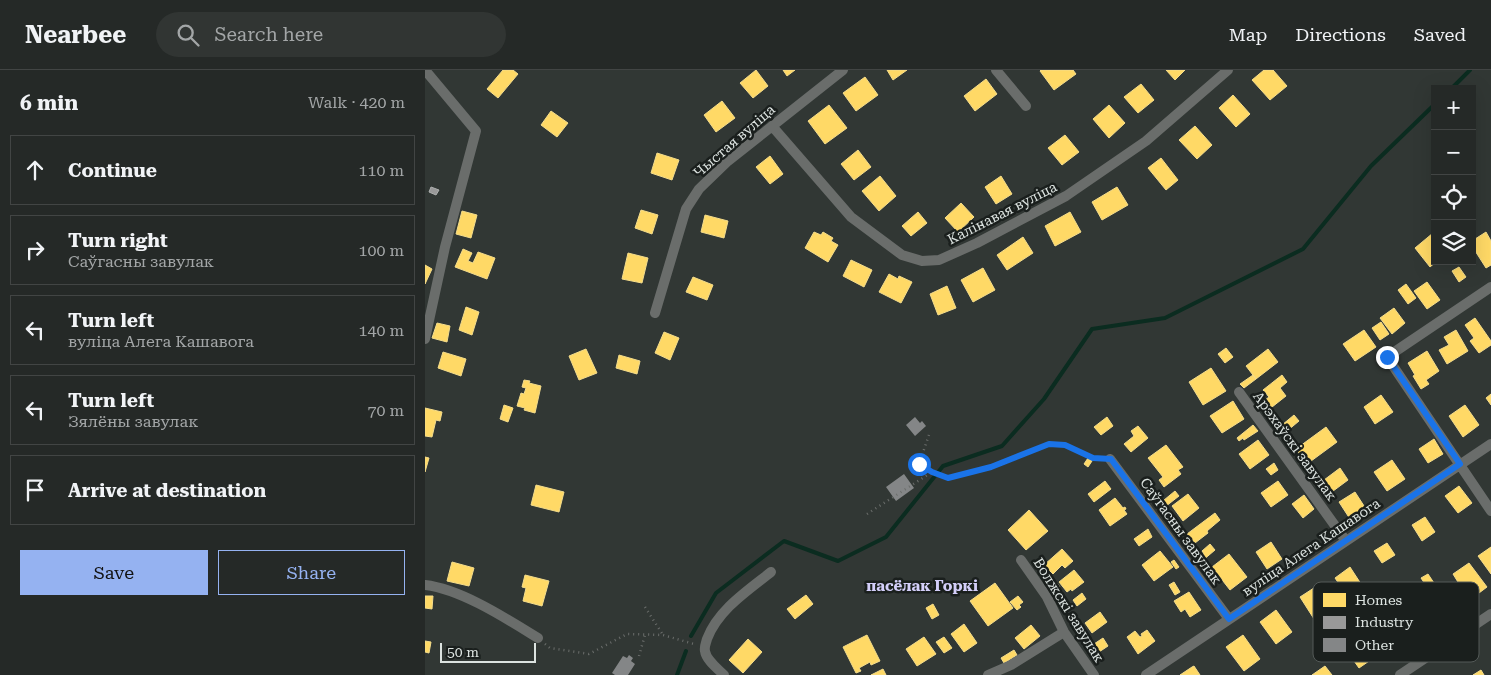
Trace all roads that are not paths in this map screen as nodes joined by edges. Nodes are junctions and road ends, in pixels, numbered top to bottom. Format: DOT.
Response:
graph roads {
  1 [pos="425,70"];
  2 [pos="843,70"];
  3 [pos="997,70"];
  4 [pos="1228,70"];
  5 [pos="1026,106"];
  6 [pos="771,126"];
  7 [pos="1491,287"];
  8 [pos="655,313"];
  9 [pos="425,339"];
  10 [pos="1239,392"];
  11 [pos="1491,444"];
  12 [pos="1111,459"];
  13 [pos="1460,464"];
  14 [pos="1491,511"];
  15 [pos="1346,541"];
  16 [pos="1021,560"];
  17 [pos="771,572"];
  18 [pos="425,585"];
  19 [pos="1491,614"];
  20 [pos="1229,619"];
  21 [pos="1479,622"];
  22 [pos="1064,632"];
  23 [pos="538,638"];
  24 [pos="1419,662"];
  25 [pos="724,675"];
  26 [pos="988,675"];
  27 [pos="1094,675"];
  28 [pos="1146,675"];
  29 [pos="1400,675"];
  1 -- 9 [label="street"];
  2 -- 6 [label="street, Чыстая вуліца"];
  3 -- 5 [label="street"];
  4 -- 6 [label="street, Калінавая вуліца"];
  6 -- 8 [label="street, Чыстая вуліца"];
  7 -- 13 [label="street"];
  10 -- 15 [label="street, Арэхаўскі завулак"];
  11 -- 13 [label="street, вуліца Алега Кашавога"];
  12 -- 20 [label="street, Саўгасны завулак"];
  13 -- 14 [label="street"];
  13 -- 15 [label="street, вуліца Алега Кашавога"];
  15 -- 20 [label="street, вуліца Алега Кашавога"];
  16 -- 22 [label="street, Волжскі завулак"];
  17 -- 25 [label="street"];
  18 -- 23 [label="street"];
  19 -- 21 [label="street"];
  20 -- 28 [label="street, вуліца Алега Кашавога"];
  22 -- 26 [label="street"];
  22 -- 27 [label="street, Волжскі завулак"];
  24 -- 29 [label="street"];
}
